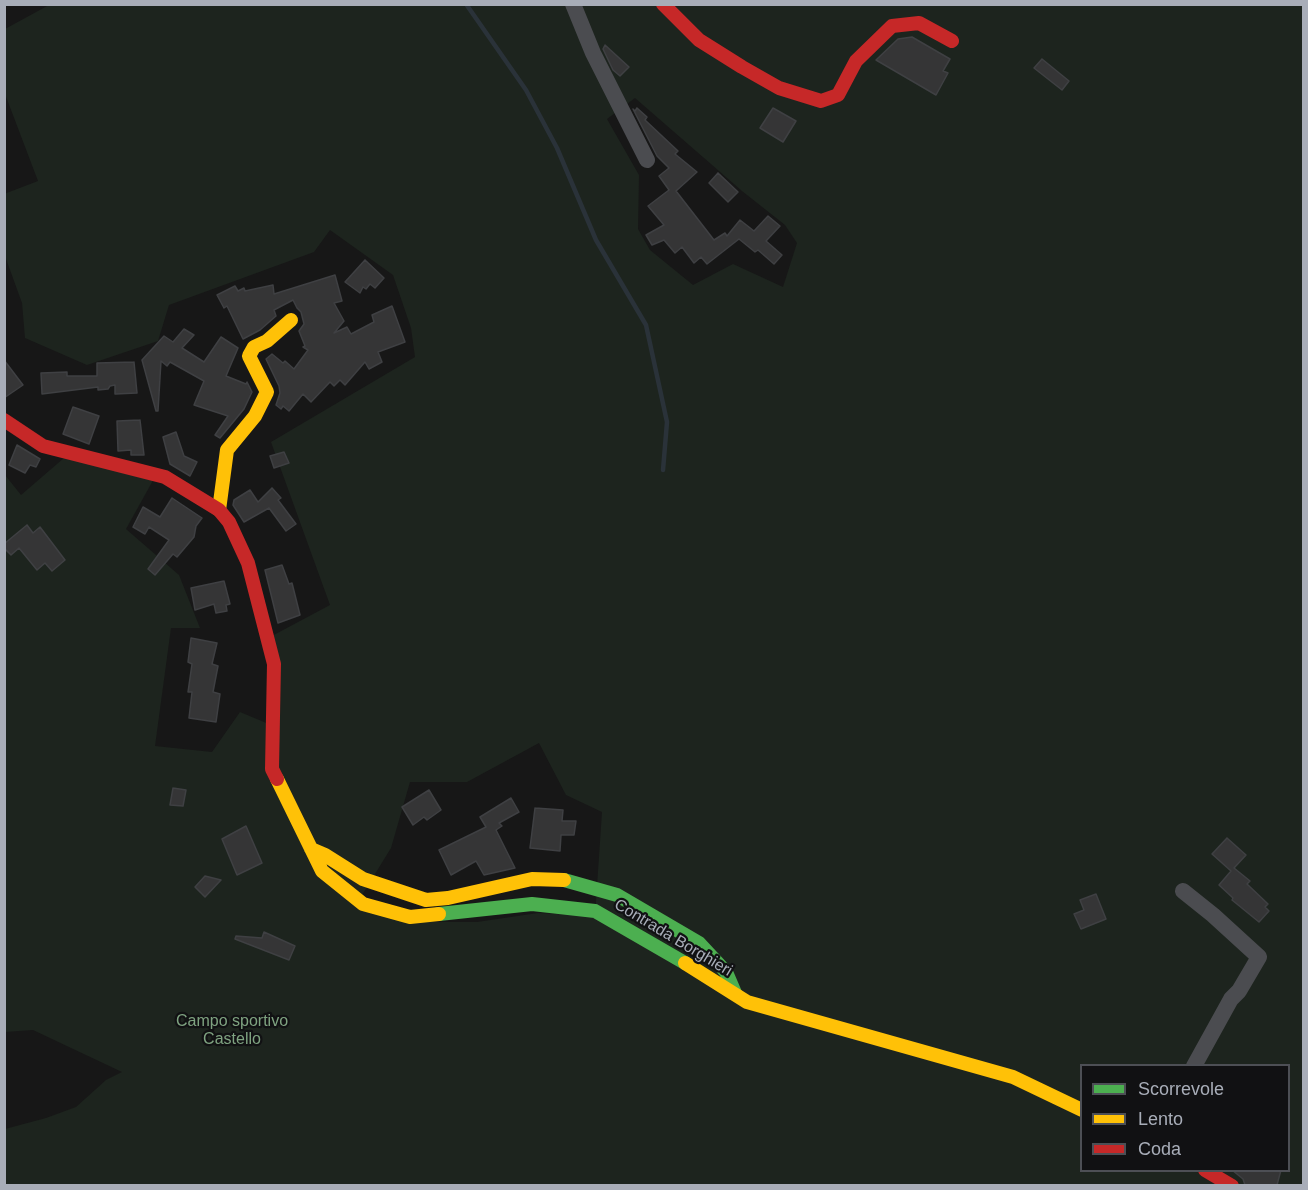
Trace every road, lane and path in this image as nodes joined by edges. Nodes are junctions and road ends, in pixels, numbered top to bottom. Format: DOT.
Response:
graph roads {
  1 [pos="573,4"];
  2 [pos="663,4"];
  3 [pos="952,41"];
  4 [pos="647,160"];
  5 [pos="291,320"];
  6 [pos="4,420"];
  7 [pos="219,510"];
  8 [pos="311,849"];
  9 [pos="1183,891"];
  10 [pos="735,994"];
  11 [pos="1195,1064"];
  12 [pos="1080,1109"];
  13 [pos="1209,1172"];
  14 [pos="1232,1185"];
  1 -- 4 [label="street"];
  2 -- 3 [label="street"];
  5 -- 7 [label="street"];
  6 -- 7 [label="street, Contrada Borghieri"];
  7 -- 8 [label="street, Contrada Borghieri"];
  8 -- 10 [label="street, Contrada Borghieri"];
  8 -- 10 [label="street"];
  9 -- 11 [label="street"];
  10 -- 12 [label="street, Contrada Borghieri"];
  13 -- 14 [label="street"];
}
